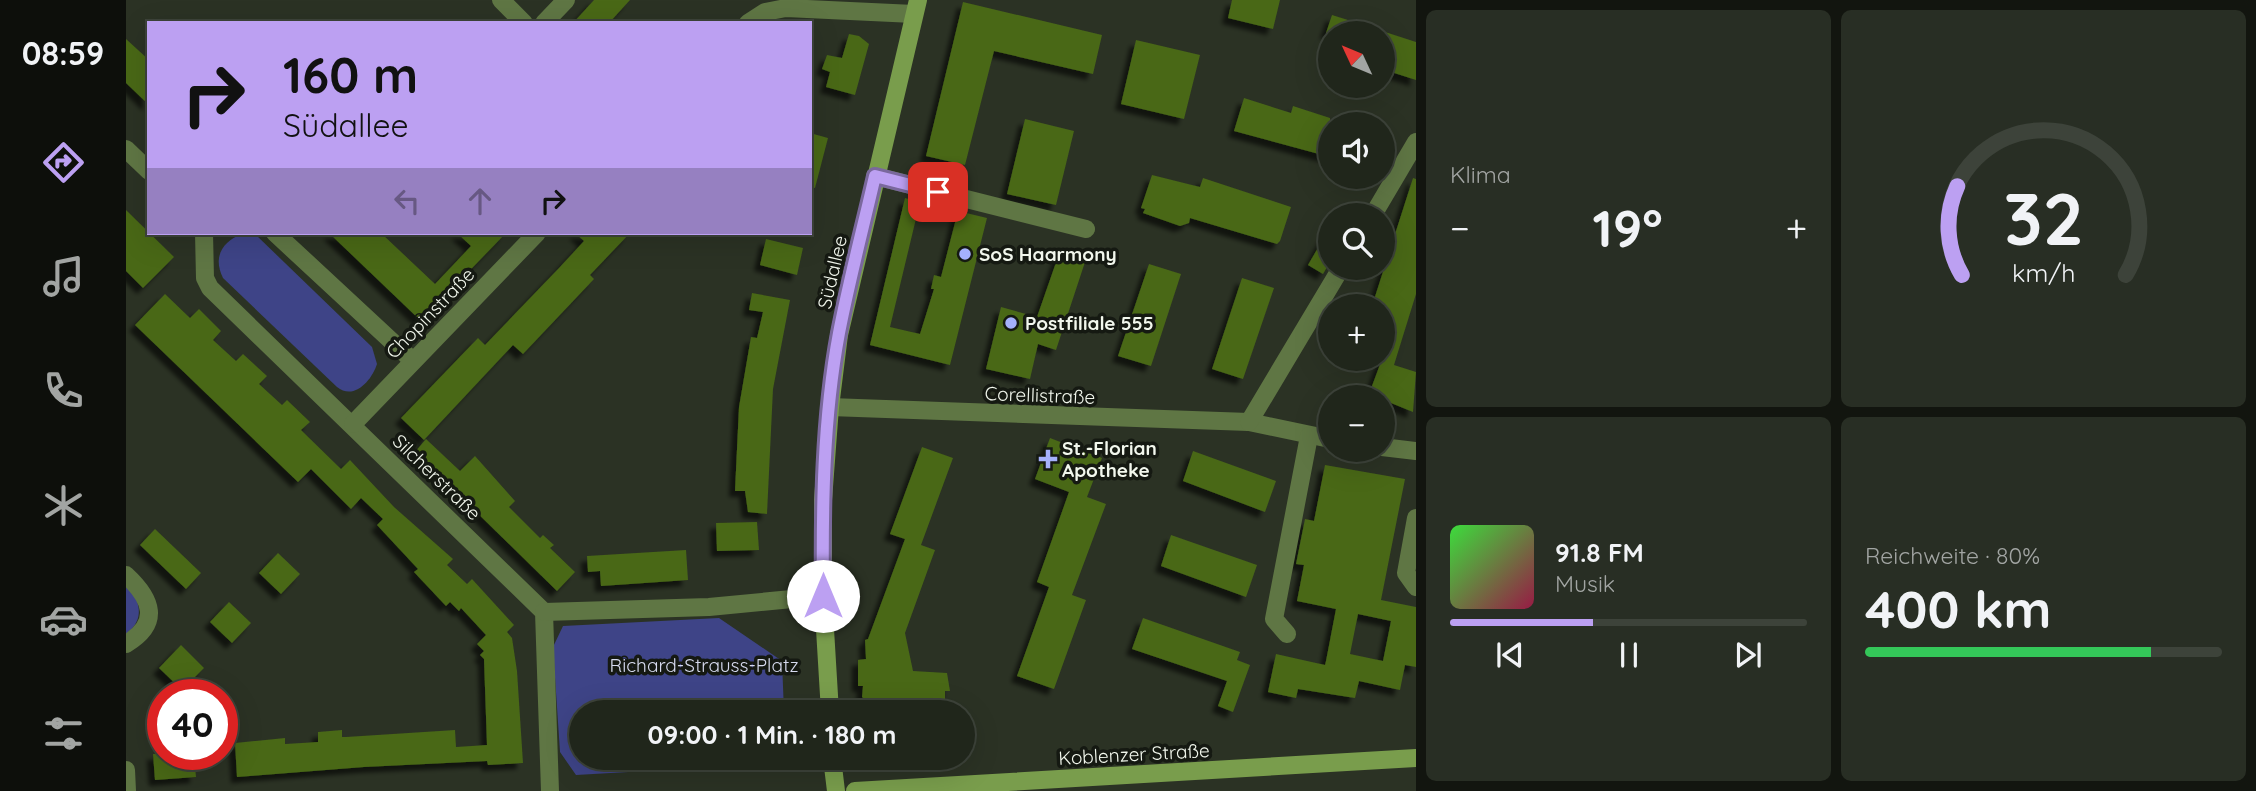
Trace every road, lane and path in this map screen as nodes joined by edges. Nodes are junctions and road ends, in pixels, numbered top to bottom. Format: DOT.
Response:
graph roads {
  1 [pos="501,0"];
  2 [pos="566,0"];
  3 [pos="760,6"];
  4 [pos="916,7"];
  5 [pos="522,21"];
  6 [pos="546,21"];
  7 [pos="749,21"];
  8 [pos="1415,145"];
  9 [pos="126,149"];
  10 [pos="147,169"];
  11 [pos="875,176"];
  12 [pos="1380,203"];
  13 [pos="1086,229"];
  14 [pos="204,235"];
  15 [pos="277,235"];
  16 [pos="535,235"];
  17 [pos="1334,280"];
  18 [pos="413,361"];
  19 [pos="830,407"];
  20 [pos="1249,422"];
  21 [pos="353,424"];
  22 [pos="1310,436"];
  23 [pos="1318,437"];
  24 [pos="1395,449"];
  25 [pos="1416,451"];
  26 [pos="1416,518"];
  27 [pos="126,575"];
  28 [pos="1416,587"];
  29 [pos="823,596"];
  30 [pos="544,612"];
  31 [pos="1287,634"];
  32 [pos="126,644"];
  33 [pos="829,700"];
  34 [pos="1416,758"];
  35 [pos="126,770"];
  36 [pos="833,770"];
  37 [pos="127,791"];
  38 [pos="550,791"];
  39 [pos="836,791"];
  40 [pos="855,791"];
  1 -- 5 [label="street"];
  2 -- 6 [label="street"];
  3 -- 4 [label="street"];
  3 -- 7 [label="street"];
  4 -- 11 [label="street, Südallee"];
  8 -- 12 [label="street"];
  9 -- 10 [label="street"];
  11 -- 13 [label="street"];
  11 -- 19 [label="street, Südallee"];
  14 -- 21 [label="street, Silcherstraße"];
  15 -- 18 [label="street"];
  16 -- 18 [label="street, Chopinstraße"];
  17 -- 20 [label="street"];
  18 -- 21 [label="street, Chopinstraße"];
  19 -- 20 [label="street, Corellistraße"];
  19 -- 29 [label="street, Südallee"];
  20 -- 22 [label="street, Corellistraße"];
  21 -- 30 [label="street, Silcherstraße"];
  22 -- 23 [label="street, Corellistraße"];
  22 -- 31 [label="street"];
  24 -- 25 [label="street"];
  26 -- 28 [label="street"];
  27 -- 32 [label="street"];
  29 -- 30 [label="street"];
  29 -- 33 [label="street, Südallee"];
  30 -- 38 [label="street"];
  34 -- 40 [label="street, Koblenzer Straße"];
  35 -- 37 [label="street"];
  36 -- 39 [label="street"];
}
